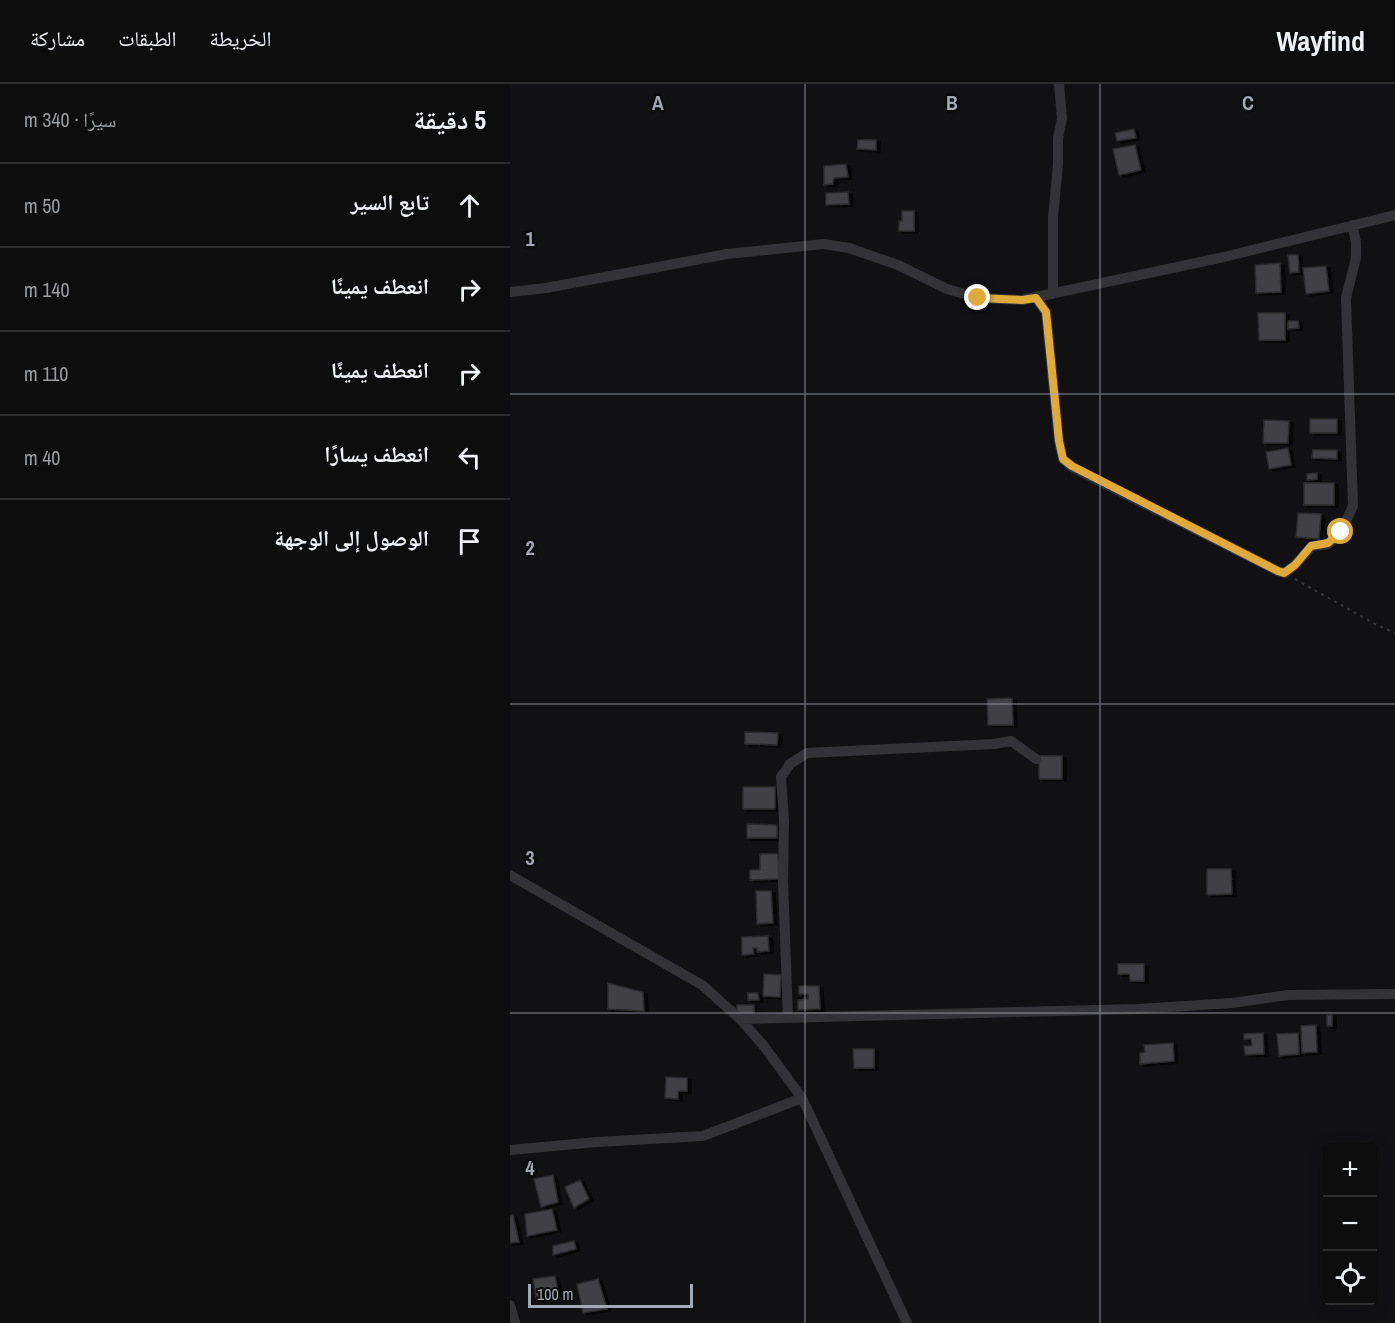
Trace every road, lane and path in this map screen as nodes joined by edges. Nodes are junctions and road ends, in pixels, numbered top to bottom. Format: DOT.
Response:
graph roads {
  1 [pos="1059,84"];
  2 [pos="1395,215"];
  3 [pos="1352,225"];
  4 [pos="510,292"];
  5 [pos="1053,294"];
  6 [pos="1036,298"];
  7 [pos="1284,573"];
  8 [pos="1395,633"];
  9 [pos="1036,759"];
  10 [pos="510,875"];
  11 [pos="1395,994"];
  12 [pos="788,1018"];
  13 [pos="740,1019"];
  14 [pos="802,1098"];
  15 [pos="510,1150"];
  16 [pos="510,1305"];
  17 [pos="515,1323"];
  18 [pos="907,1323"];
  1 -- 5 [label="street"];
  2 -- 3 [label="street"];
  3 -- 5 [label="street"];
  3 -- 7 [label="street"];
  4 -- 6 [label="street"];
  5 -- 6 [label="street"];
  6 -- 7 [label="street"];
  7 -- 8 [label="path"];
  9 -- 12 [label="street"];
  10 -- 13 [label="street"];
  11 -- 12 [label="street"];
  12 -- 13 [label="street"];
  13 -- 14 [label="street"];
  14 -- 15 [label="street"];
  14 -- 18 [label="street"];
  16 -- 17 [label="street"];
}
